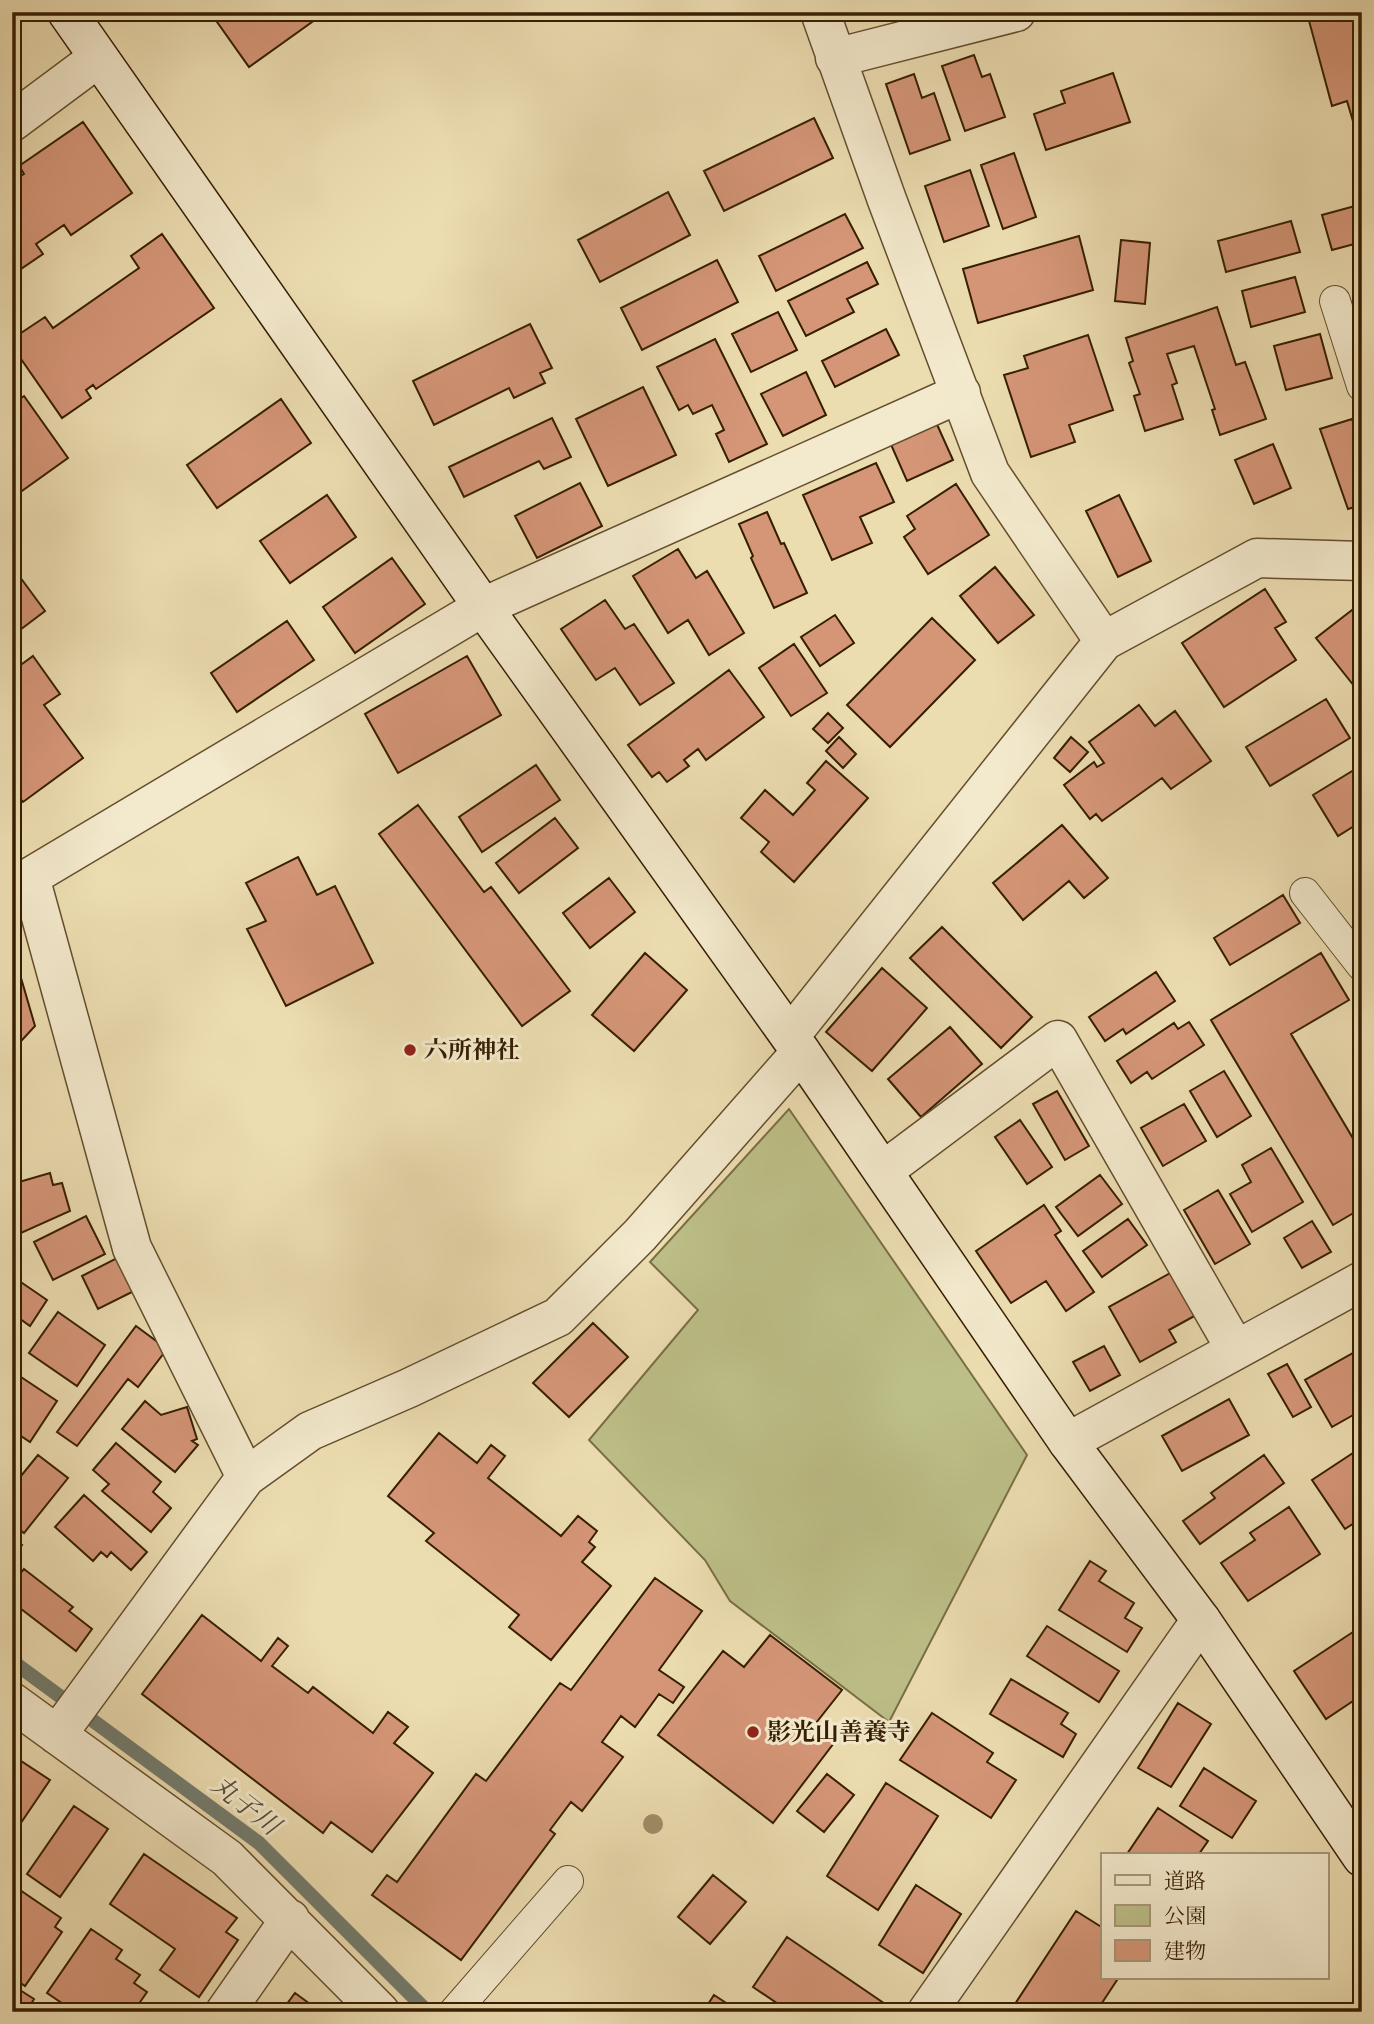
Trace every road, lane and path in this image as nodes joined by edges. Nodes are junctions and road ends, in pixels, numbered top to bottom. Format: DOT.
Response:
graph roads {
  1 [pos="67,12"];
  2 [pos="820,12"];
  3 [pos="1016,12"];
  4 [pos="98,58"];
  5 [pos="835,58"];
  6 [pos="12,122"];
  7 [pos="1335,301"];
  8 [pos="1362,386"];
  9 [pos="961,393"];
  10 [pos="1362,561"];
  11 [pos="483,607"];
  12 [pos="1104,641"];
  13 [pos="1305,893"];
  14 [pos="1362,966"];
  15 [pos="795,1044"];
  16 [pos="883,1171"];
  17 [pos="1362,1281"];
  18 [pos="1236,1350"];
  19 [pos="1068,1442"];
  20 [pos="246,1477"];
  21 [pos="1200,1619"];
  22 [pos="12,1702"];
  23 [pos="61,1730"];
  24 [pos="1362,1857"];
  25 [pos="568,1881"];
  26 [pos="290,1919"];
  27 [pos="457,2008"];
  28 [pos="225,2012"];
  29 [pos="380,2012"];
  30 [pos="927,2012"];
  1 -- 4 [label="street"];
  2 -- 5 [label="street"];
  3 -- 5 [label="street"];
  4 -- 6 [label="street"];
  4 -- 11 [label="street"];
  5 -- 9 [label="street"];
  7 -- 8 [label="lane"];
  9 -- 11 [label="street"];
  9 -- 12 [label="street"];
  10 -- 12 [label="street"];
  11 -- 15 [label="street"];
  11 -- 20 [label="street"];
  12 -- 15 [label="street"];
  13 -- 14 [label="lane"];
  15 -- 16 [label="street"];
  15 -- 20 [label="street"];
  16 -- 18 [label="street"];
  16 -- 19 [label="street"];
  17 -- 18 [label="street"];
  18 -- 19 [label="street"];
  19 -- 21 [label="street"];
  20 -- 23 [label="street"];
  21 -- 24 [label="street"];
  21 -- 30 [label="street"];
  22 -- 23 [label="street"];
  23 -- 26 [label="street"];
  25 -- 27 [label="lane"];
  26 -- 28 [label="street"];
  26 -- 29 [label="street"];
}
